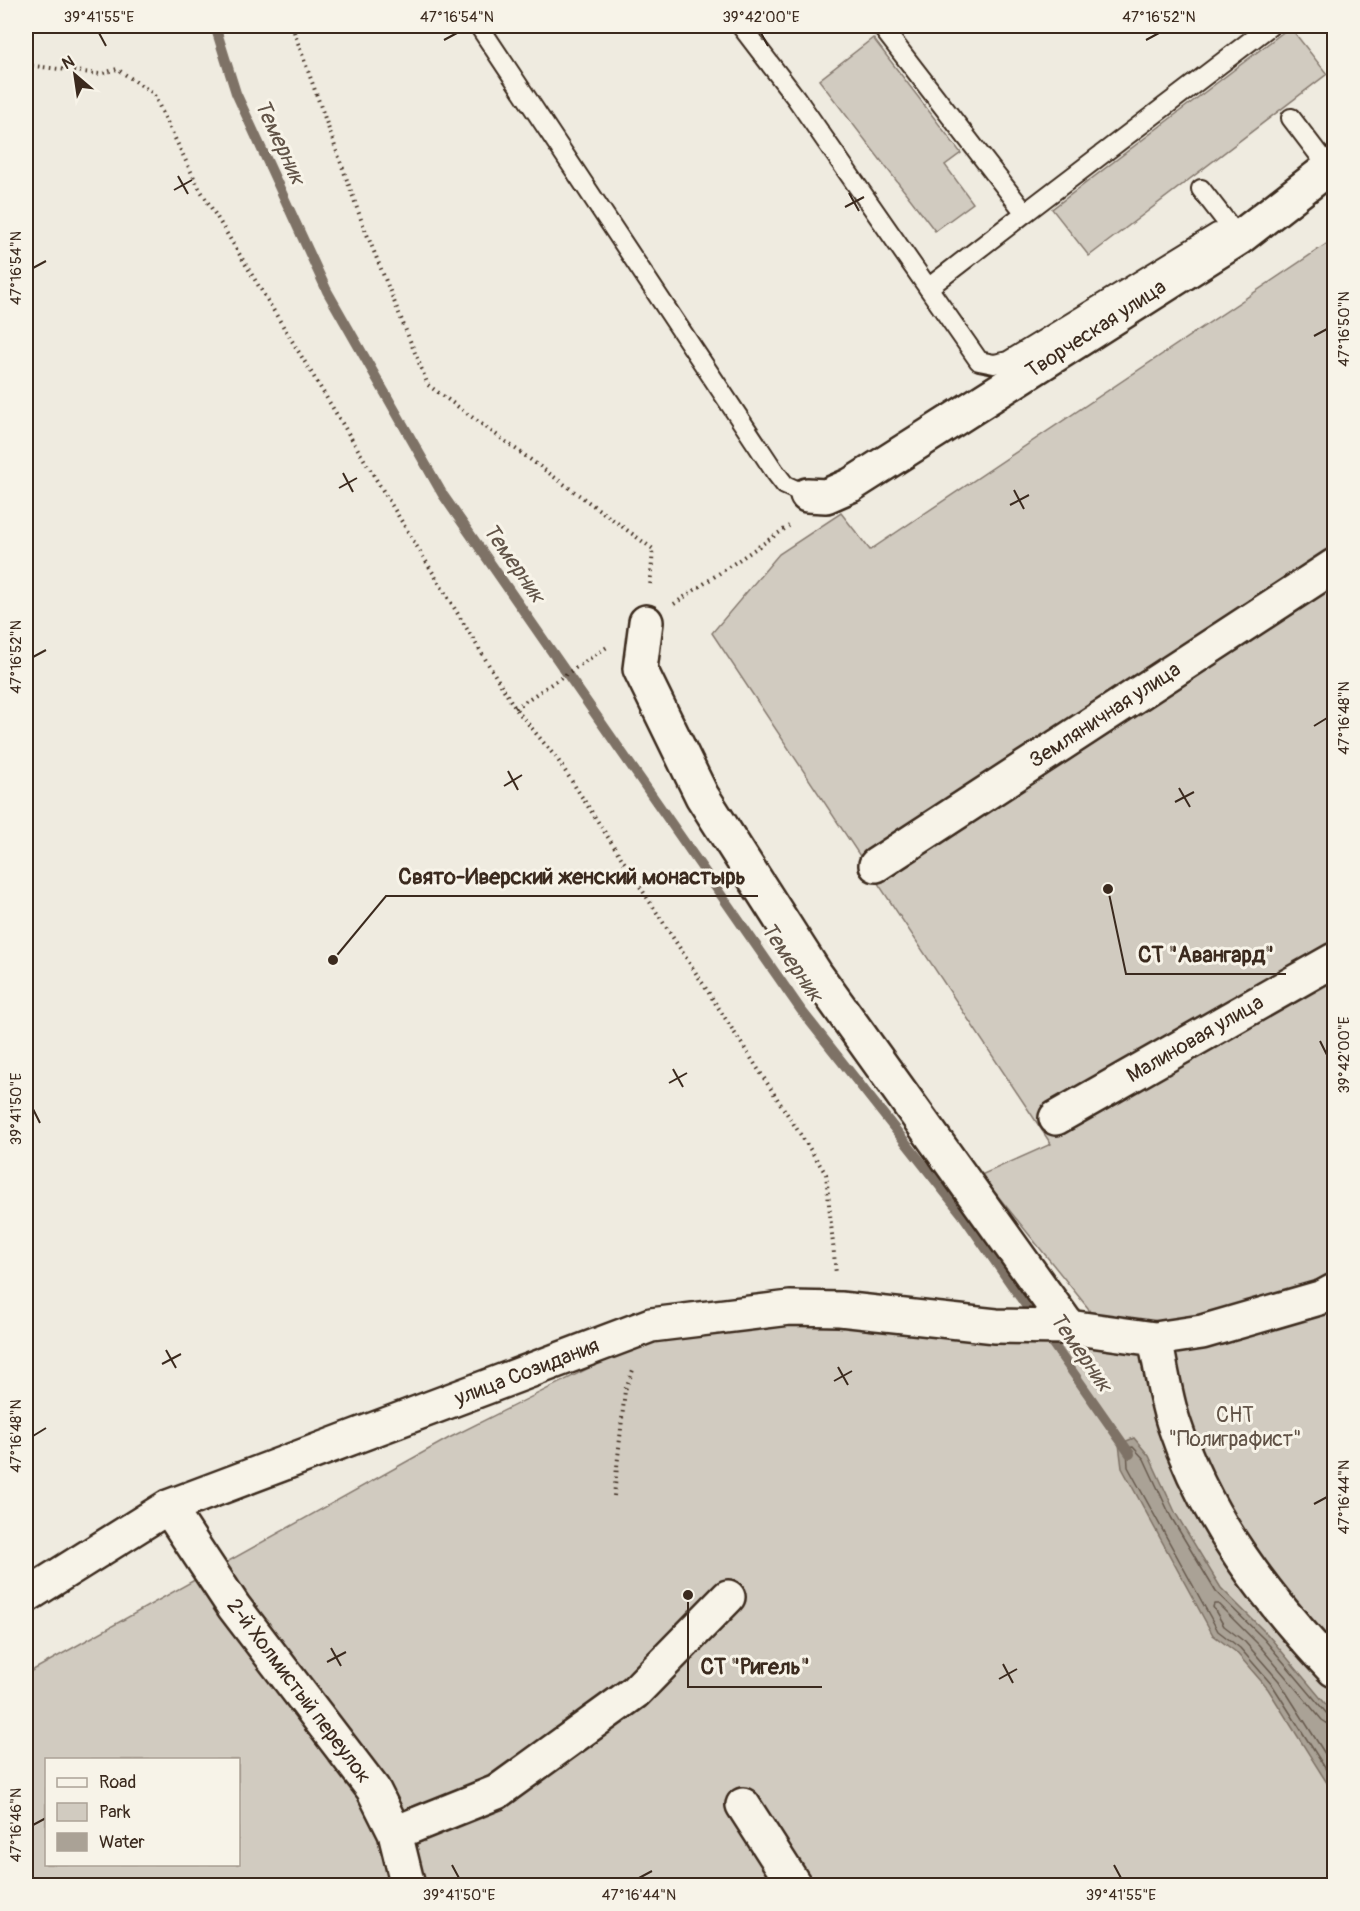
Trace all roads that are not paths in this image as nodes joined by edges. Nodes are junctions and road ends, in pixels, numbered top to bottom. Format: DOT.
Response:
graph roads {
  1 [pos="479,26"];
  2 [pos="741,26"];
  3 [pos="881,26"];
  4 [pos="1270,26"];
  5 [pos="1291,118"];
  6 [pos="1332,166"];
  7 [pos="1201,189"];
  8 [pos="1025,213"];
  9 [pos="1234,232"];
  10 [pos="927,288"];
  11 [pos="807,495"];
  12 [pos="1335,566"];
  13 [pos="646,622"];
  14 [pos="876,865"];
  15 [pos="1335,960"];
  16 [pos="1056,1118"];
  17 [pos="1331,1300"];
  18 [pos="1069,1327"];
  19 [pos="1155,1340"];
  20 [pos="168,1507"];
  21 [pos="26,1596"];
  22 [pos="728,1597"];
  23 [pos="1335,1670"];
  24 [pos="743,1805"];
  25 [pos="395,1833"];
  26 [pos="408,1886"];
  27 [pos="795,1886"];
  1 -- 11 [label="lane"];
  2 -- 10 [label="lane"];
  3 -- 8 [label="lane"];
  4 -- 8 [label="lane"];
  5 -- 6 [label="lane"];
  6 -- 9 [label="street, Творческая улица"];
  7 -- 9 [label="lane"];
  8 -- 10 [label="lane"];
  9 -- 10 [label="lane"];
  9 -- 11 [label="street, Творческая улица"];
  12 -- 14 [label="street, Земляничная улица"];
  13 -- 18 [label="street"];
  15 -- 16 [label="street, Малиновая улица"];
  17 -- 19 [label="street"];
  18 -- 19 [label="street, улица Созидания"];
  18 -- 20 [label="street, улица Созидания"];
  19 -- 23 [label="street"];
  20 -- 21 [label="street, улица Созидания"];
  20 -- 25 [label="street, 2-й Холмистый переулок"];
  22 -- 25 [label="street"];
  24 -- 27 [label="street"];
  25 -- 26 [label="street, 2-й Холмистый переулок"];
}
